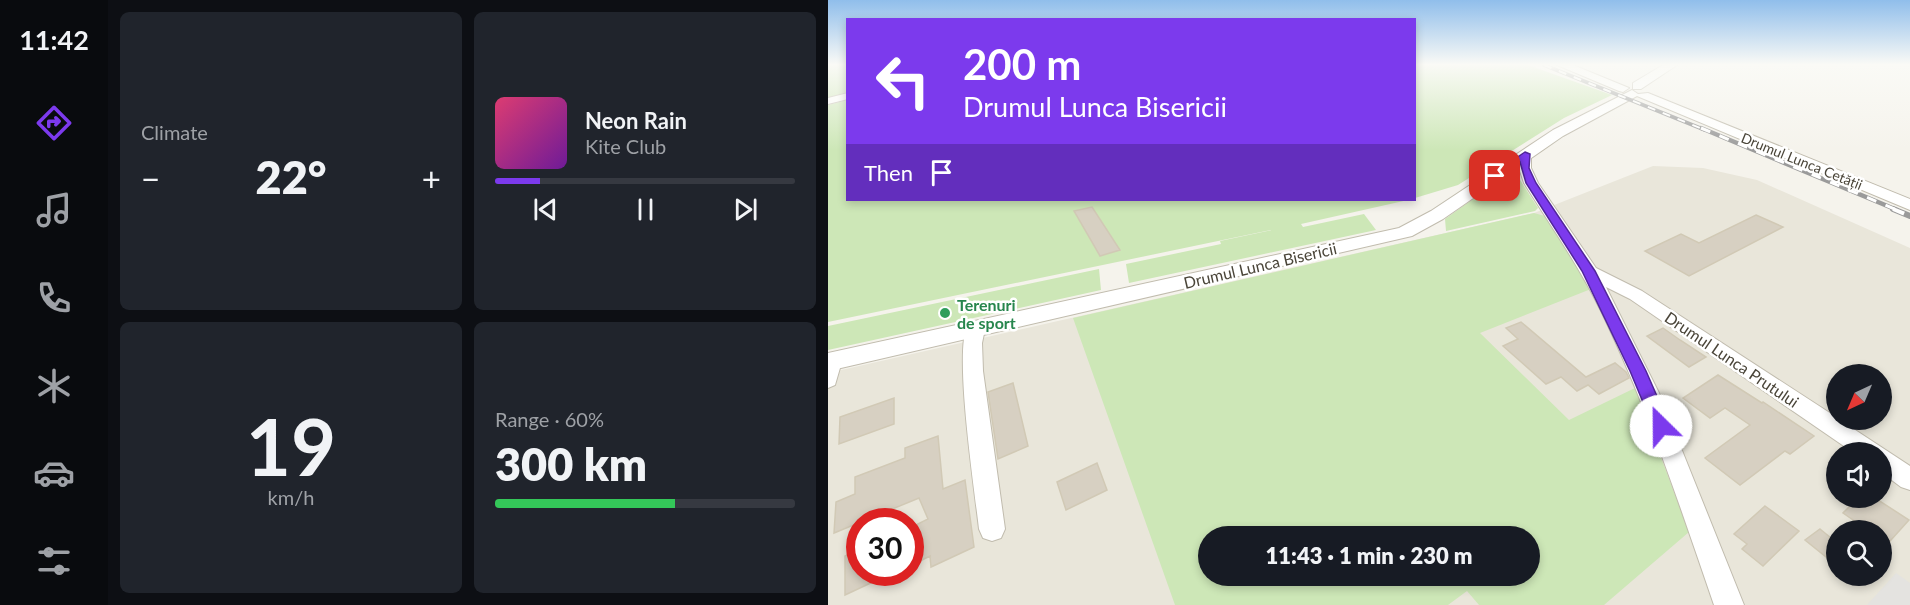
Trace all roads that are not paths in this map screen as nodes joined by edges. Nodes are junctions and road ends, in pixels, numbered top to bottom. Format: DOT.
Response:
graph roads {
  1 [pos="1632,93"];
  2 [pos="1648,93"];
  3 [pos="846,97"];
  4 [pos="828,102"];
  5 [pos="1525,154"];
  6 [pos="1910,205"];
  7 [pos="1588,271"];
  8 [pos="975,328"];
  9 [pos="829,368"];
  10 [pos="1856,442"];
  11 [pos="1892,467"];
  12 [pos="1910,479"];
  13 [pos="992,529"];
  14 [pos="1729,605"];
  1 -- 5 [label="street, Drumul Lunca Bisericii"];
  2 -- 6 [label="street, Drumul Lunca Cetății"];
  3 -- 4 [label="street"];
  5 -- 7 [label="street"];
  5 -- 8 [label="street, Drumul Lunca Bisericii"];
  7 -- 10 [label="street, Drumul Lunca Prutului"];
  7 -- 14 [label="street"];
  8 -- 9 [label="street, Drumul Lunca Bisericii"];
  8 -- 13 [label="street"];
  11 -- 12 [label="street"];
}
